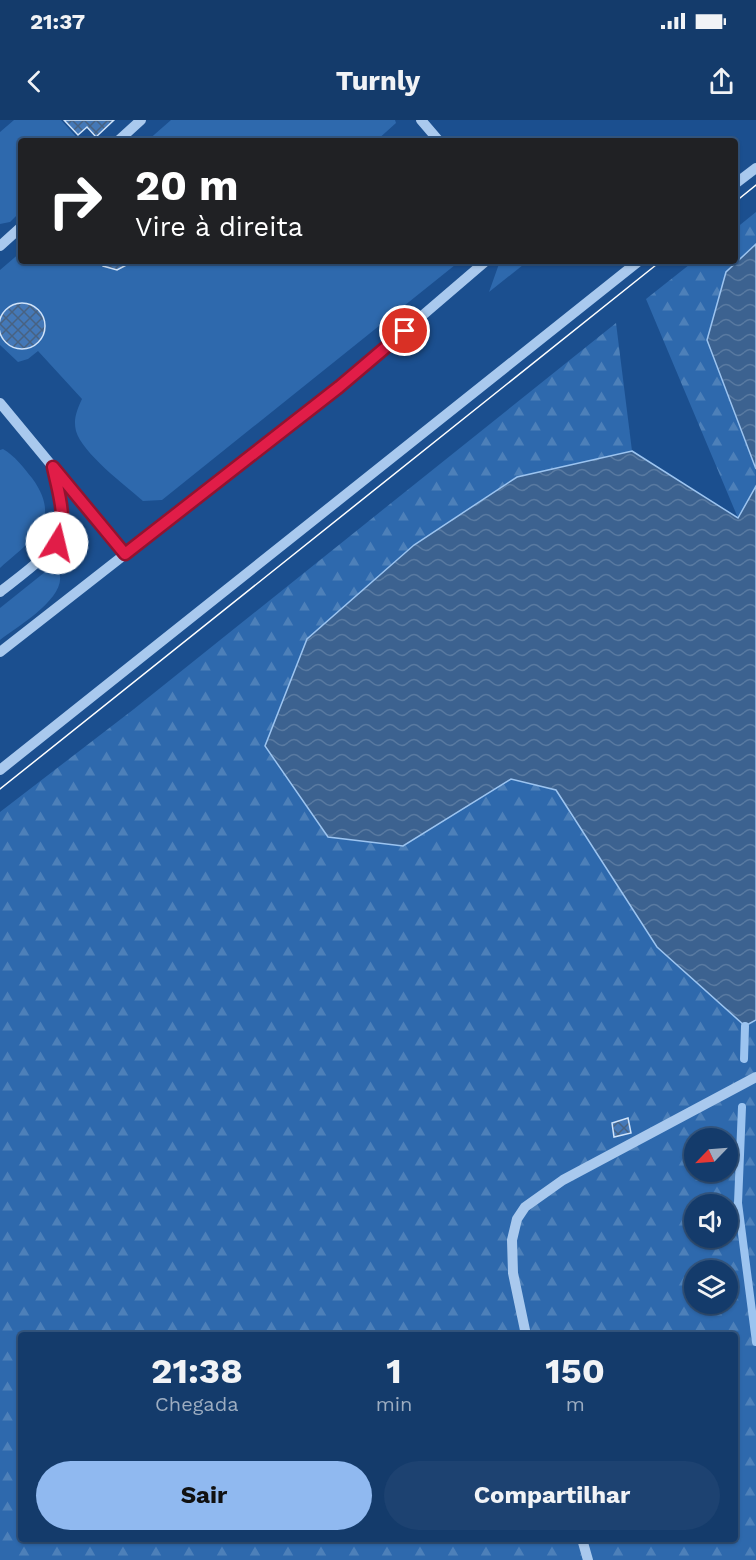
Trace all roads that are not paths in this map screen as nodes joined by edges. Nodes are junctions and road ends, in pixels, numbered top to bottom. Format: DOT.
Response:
graph roads {
  1 [pos="141,120"];
  2 [pos="421,120"];
  3 [pos="121,138"];
  4 [pos="436,138"];
  5 [pos="756,168"];
  6 [pos="738,182"];
  7 [pos="18,230"];
  8 [pos="0,246"];
  9 [pos="482,264"];
  10 [pos="635,264"];
  11 [pos="0,404"];
  12 [pos="53,467"];
  13 [pos="125,554"];
  14 [pos="0,592"];
  15 [pos="0,652"];
  16 [pos="0,770"];
  17 [pos="756,1077"];
  18 [pos="525,1332"];
  19 [pos="583,1542"];
  20 [pos="588,1560"];
  1 -- 3 [label="street"];
  2 -- 4 [label="street"];
  5 -- 6 [label="street"];
  7 -- 8 [label="street"];
  9 -- 13 [label="street"];
  10 -- 16 [label="street"];
  11 -- 12 [label="street"];
  12 -- 13 [label="street"];
  12 -- 14 [label="street"];
  13 -- 15 [label="street"];
  17 -- 18 [label="street"];
  19 -- 20 [label="street"];
}
